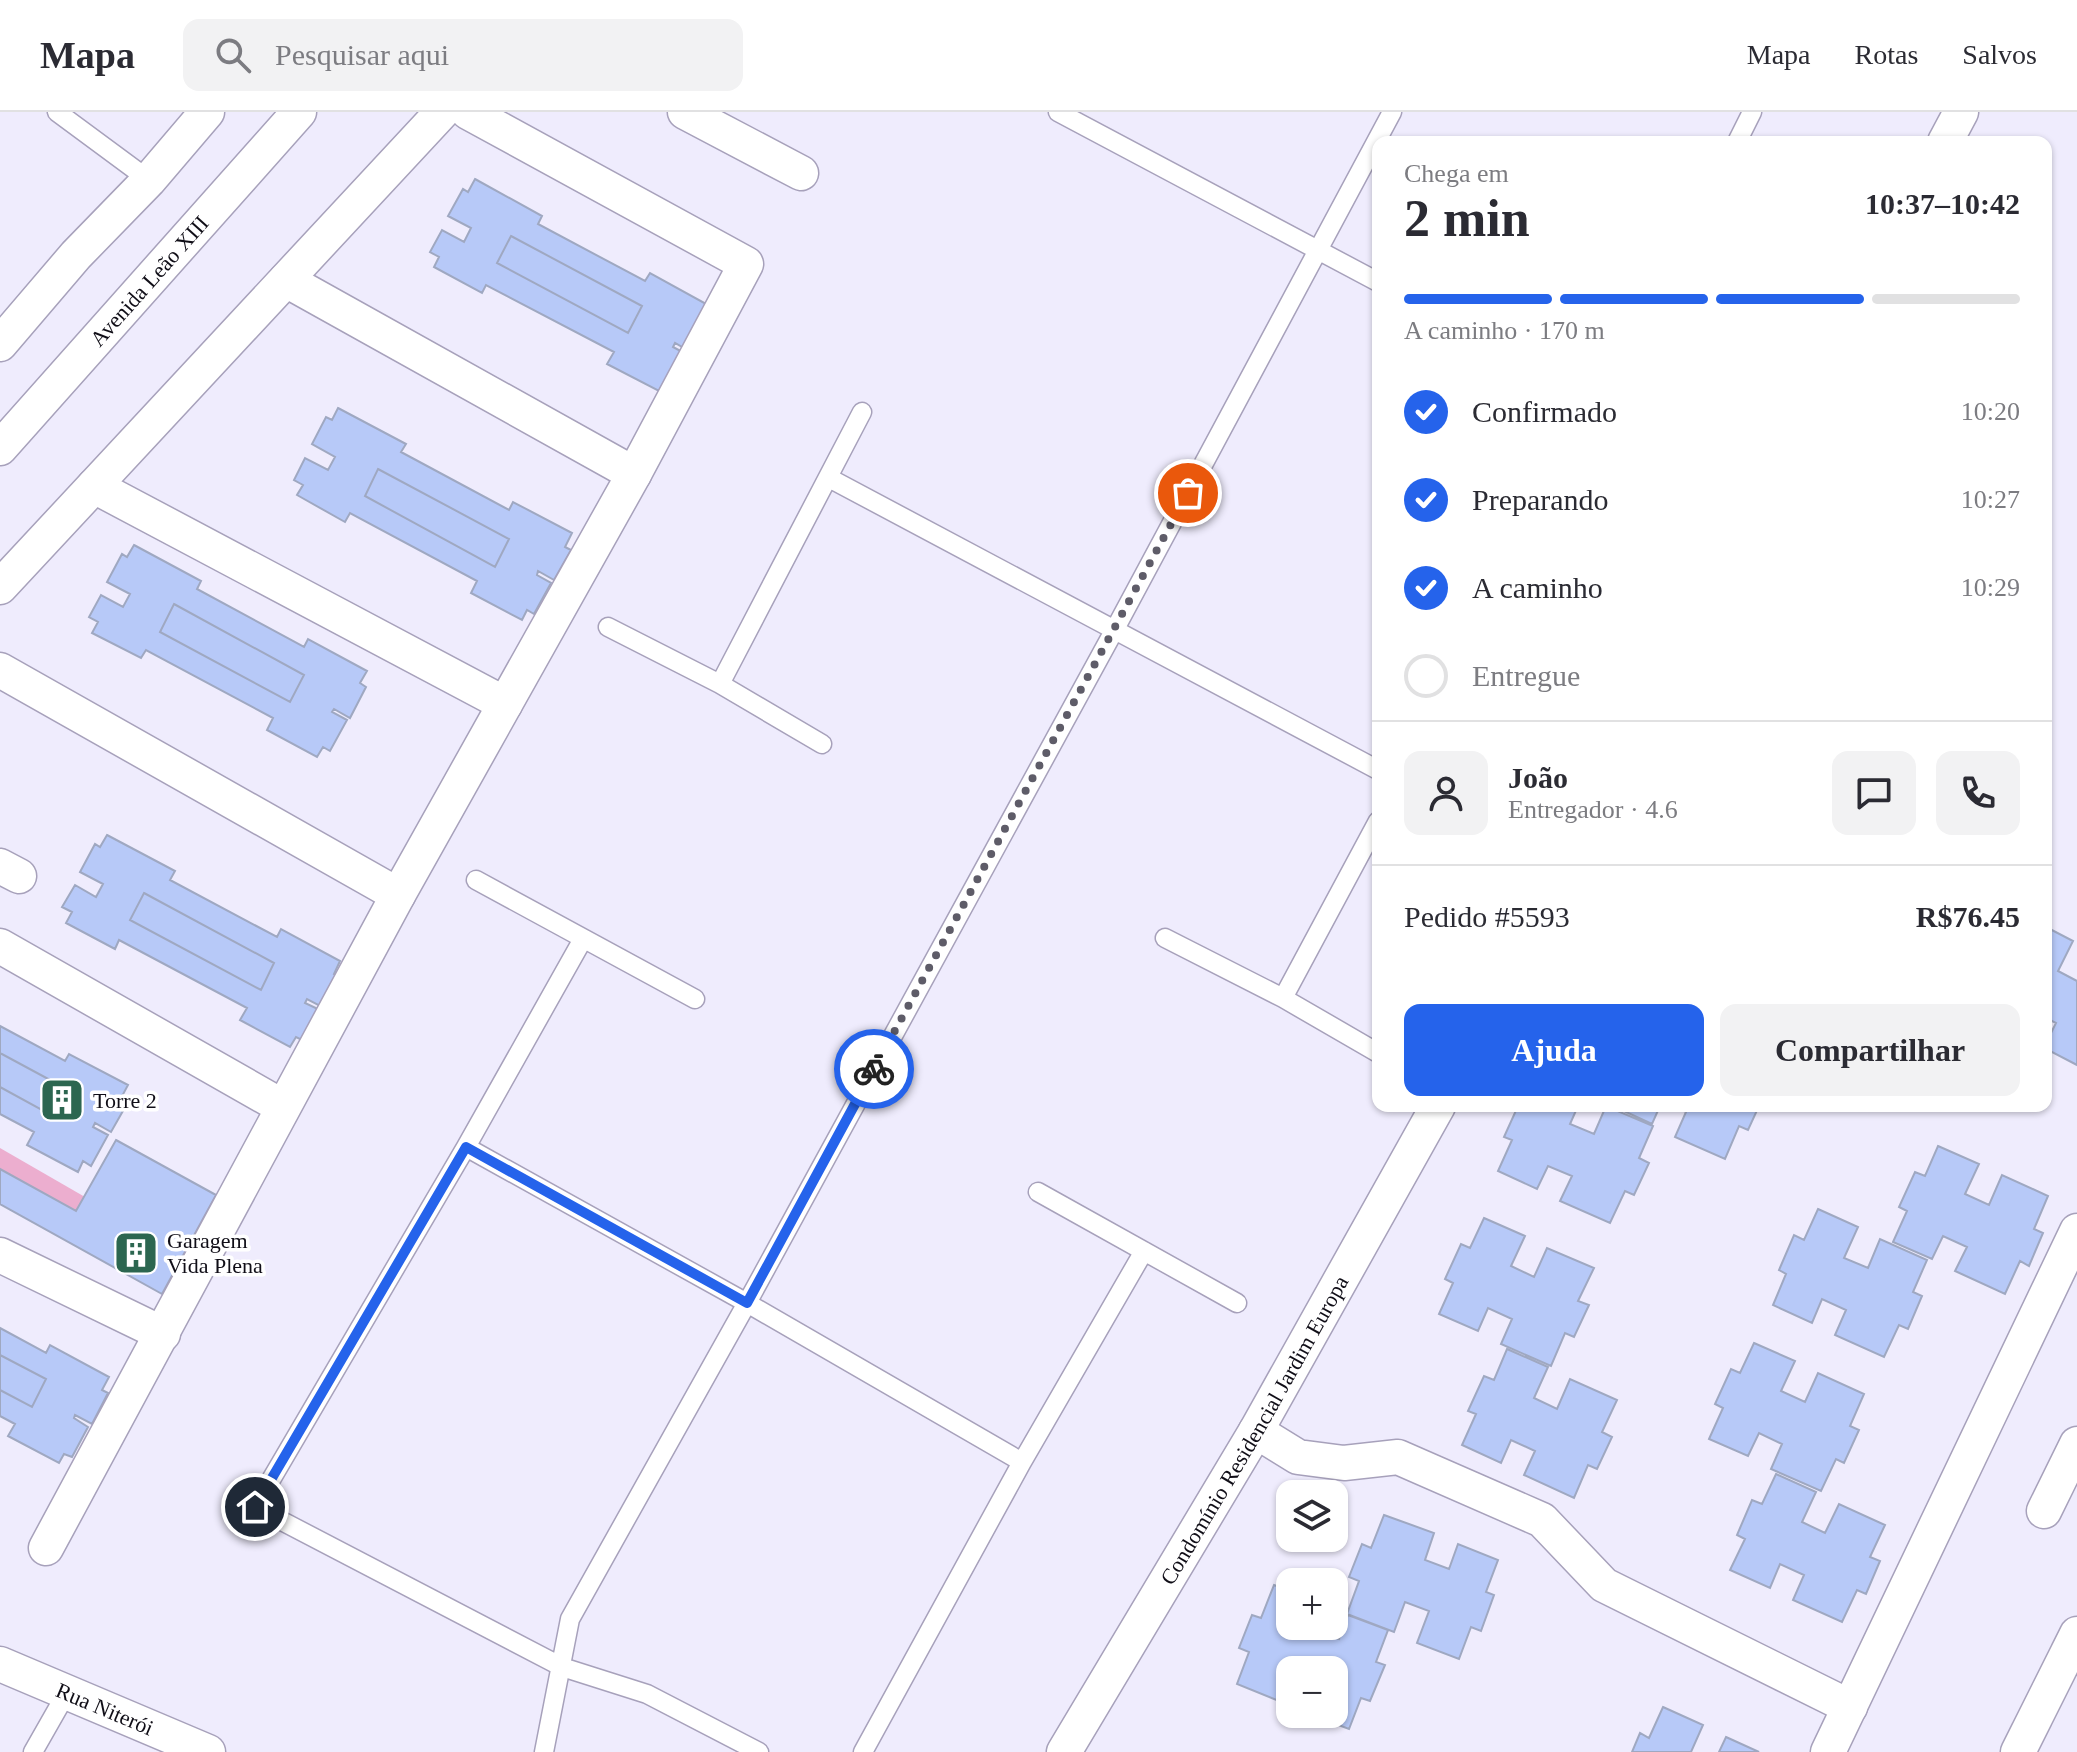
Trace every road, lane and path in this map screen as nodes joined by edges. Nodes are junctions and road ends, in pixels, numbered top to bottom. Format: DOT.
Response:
graph roads {
  1 [pos="57,112"];
  2 [pos="207,112"];
  3 [pos="299,112"];
  4 [pos="442,112"];
  5 [pos="468,112"];
  6 [pos="685,112"];
  7 [pos="1058,112"];
  8 [pos="1392,112"];
  9 [pos="1752,112"];
  10 [pos="1961,112"];
  11 [pos="1379,136"];
  12 [pos="1740,136"];
  13 [pos="1948,136"];
  14 [pos="1372,149"];
  15 [pos="801,173"];
  16 [pos="149,180"];
  17 [pos="1318,248"];
  18 [pos="1372,279"];
  19 [pos="286,280"];
  20 [pos="0,344"];
  21 [pos="862,412"];
  22 [pos="0,448"];
  23 [pos="634,474"];
  24 [pos="829,478"];
  25 [pos="94,486"];
  26 [pos="0,587"];
  27 [pos="608,627"];
  28 [pos="1115,629"];
  29 [pos="0,670"];
  30 [pos="720,684"];
  31 [pos="505,704"];
  32 [pos="822,744"];
  33 [pos="1372,767"];
  34 [pos="1372,832"];
  35 [pos="476,880"];
  36 [pos="398,895"];
  37 [pos="1165,938"];
  38 [pos="583,939"];
  39 [pos="0,946"];
  40 [pos="1283,998"];
  41 [pos="695,999"];
  42 [pos="1372,1050"];
  43 [pos="283,1107"];
  44 [pos="1435,1112"];
  45 [pos="466,1147"];
  46 [pos="1038,1192"];
  47 [pos="2077,1231"];
  48 [pos="1144,1251"];
  49 [pos="0,1255"];
  50 [pos="747,1303"];
  51 [pos="1237,1303"];
  52 [pos="163,1334"];
  53 [pos="1256,1431"];
  54 [pos="2077,1444"];
  55 [pos="1022,1462"];
  56 [pos="2044,1511"];
  57 [pos="46,1548"];
  58 [pos="2077,1634"];
  59 [pos="0,1664"];
  60 [pos="562,1667"];
  61 [pos="66,1694"];
  62 [pos="1850,1707"];
  63 [pos="33,1752"];
  64 [pos="208,1752"];
  65 [pos="544,1752"];
  66 [pos="759,1752"];
  67 [pos="863,1752"];
  68 [pos="1064,1752"];
  69 [pos="1828,1752"];
  70 [pos="2018,1752"];
  1 -- 16 [label="lane"];
  2 -- 16 [label="street"];
  3 -- 22 [label="street, Avenida Leão XIII"];
  4 -- 19 [label="street"];
  5 -- 23 [label="street"];
  6 -- 15 [label="street"];
  7 -- 17 [label="lane"];
  8 -- 11 [label="lane"];
  9 -- 12 [label="lane"];
  10 -- 13 [label="street"];
  14 -- 17 [label="lane"];
  16 -- 20 [label="street"];
  17 -- 18 [label="lane"];
  17 -- 28 [label="lane"];
  19 -- 23 [label="street"];
  19 -- 25 [label="street"];
  21 -- 24 [label="lane"];
  23 -- 31 [label="street"];
  24 -- 28 [label="lane"];
  24 -- 30 [label="lane"];
  25 -- 26 [label="street"];
  25 -- 31 [label="street"];
  27 -- 30 [label="lane"];
  28 -- 33 [label="lane"];
  28 -- 50 [label="lane"];
  29 -- 36 [label="street"];
  30 -- 32 [label="lane"];
  31 -- 36 [label="street"];
  34 -- 40 [label="lane"];
  35 -- 38 [label="lane"];
  36 -- 43 [label="street"];
  37 -- 40 [label="lane"];
  38 -- 41 [label="lane"];
  38 -- 45 [label="lane"];
  39 -- 43 [label="street"];
  40 -- 42 [label="lane"];
  43 -- 52 [label="street"];
  44 -- 53 [label="street, Condomínio Residencial Jardim Europa"];
  45 -- 50 [label="lane"];
  45 -- 60 [label="lane"];
  46 -- 48 [label="lane"];
  47 -- 62 [label="street"];
  48 -- 51 [label="lane"];
  48 -- 55 [label="lane"];
  49 -- 52 [label="street"];
  50 -- 55 [label="lane"];
  50 -- 60 [label="lane"];
  52 -- 57 [label="street"];
  53 -- 62 [label="street"];
  53 -- 68 [label="street, Condomínio Residencial Jardim Europa"];
  54 -- 56 [label="street"];
  55 -- 67 [label="lane"];
  58 -- 70 [label="street"];
  59 -- 61 [label="street, Rua Niterói"];
  60 -- 65 [label="lane"];
  60 -- 66 [label="lane"];
  61 -- 63 [label="lane"];
  61 -- 64 [label="street, Rua Niterói"];
  62 -- 69 [label="street"];
}
